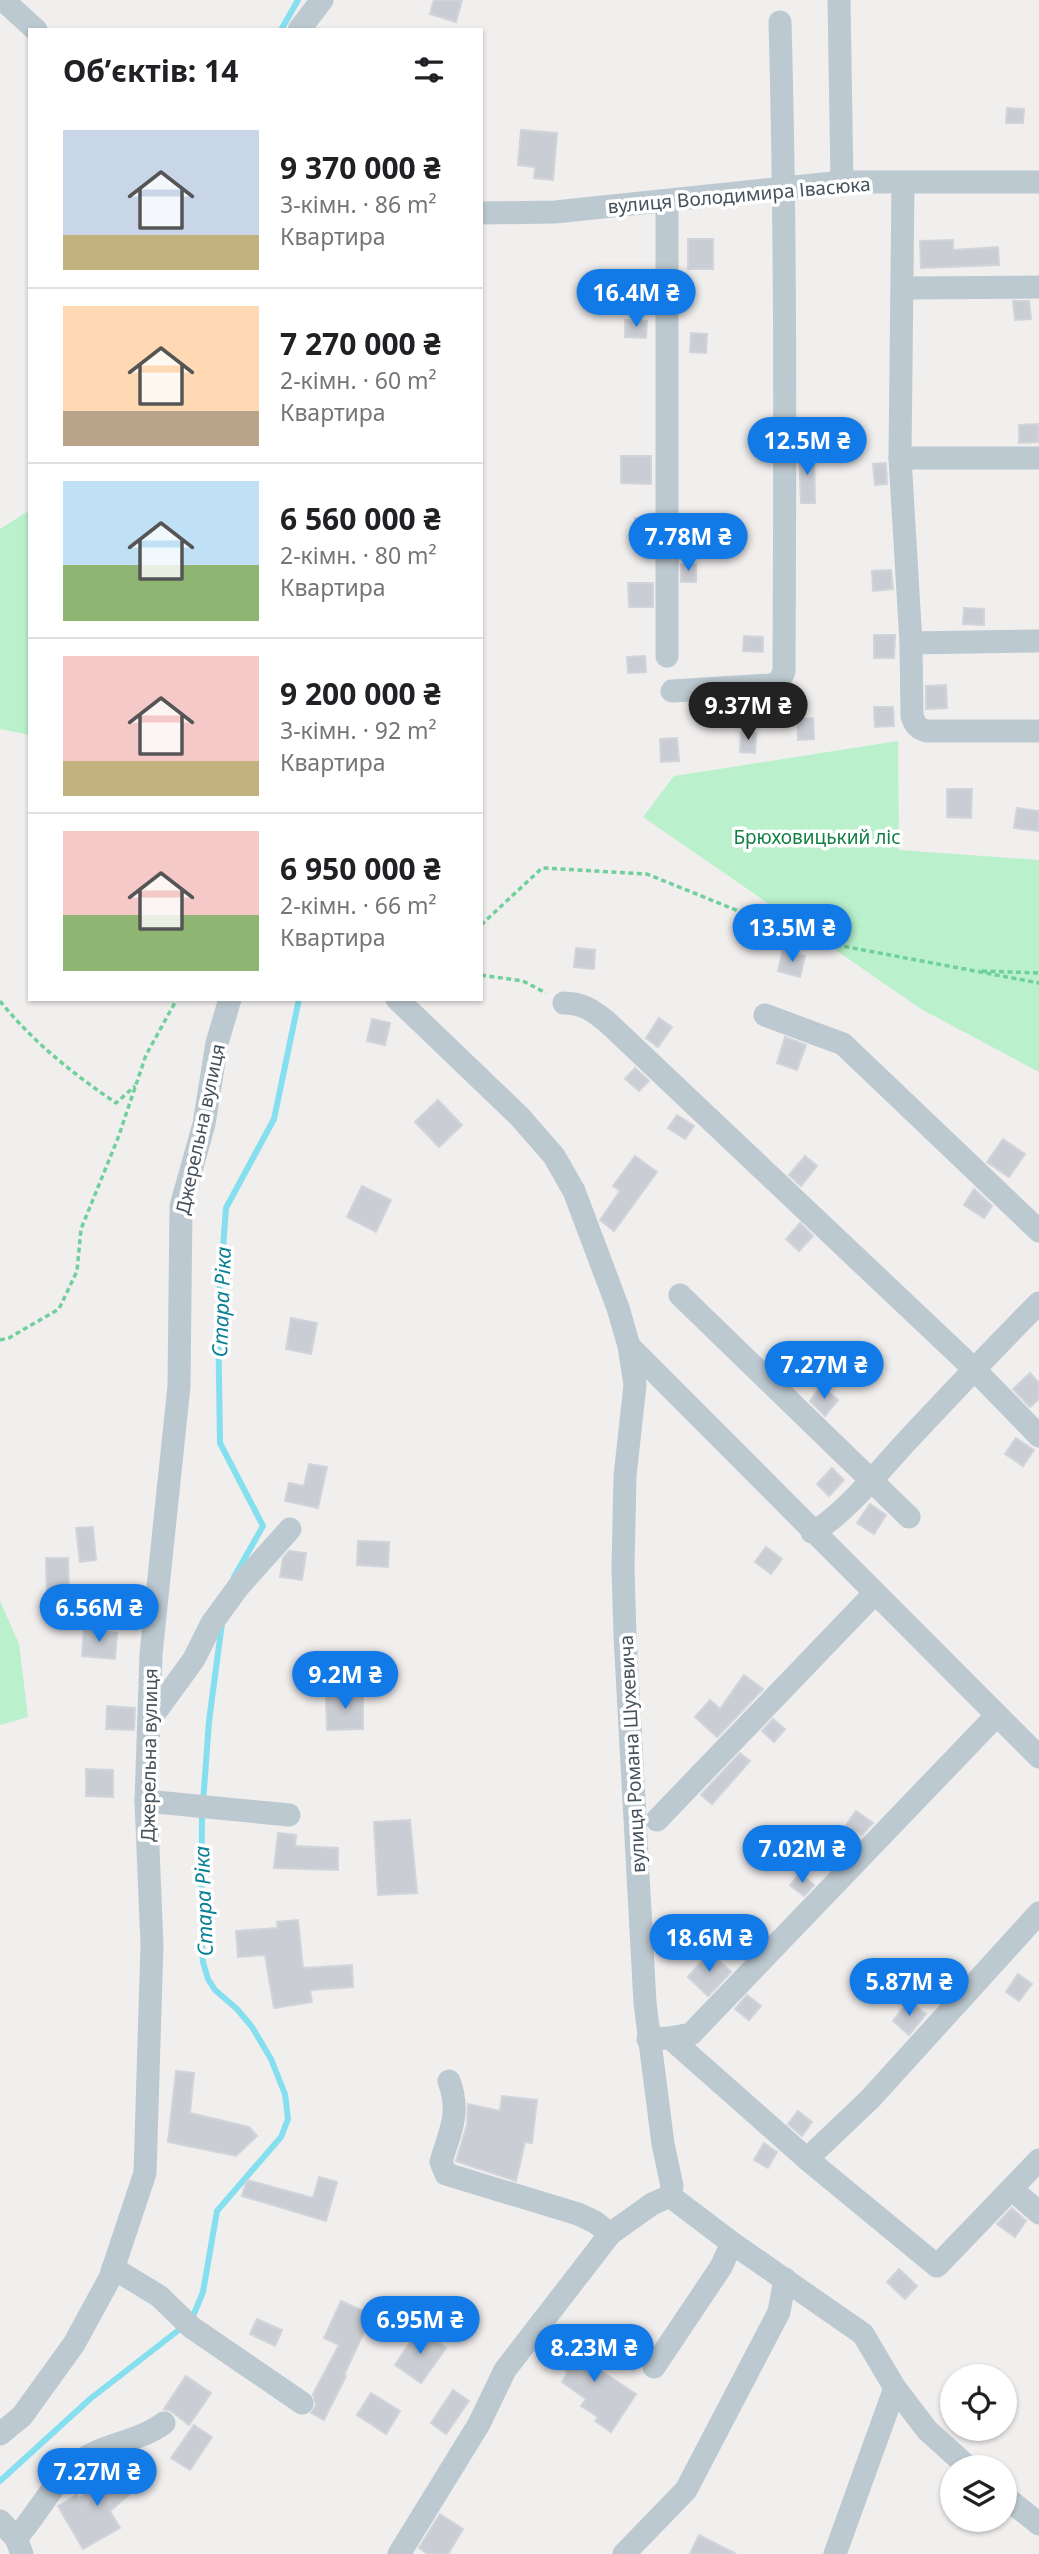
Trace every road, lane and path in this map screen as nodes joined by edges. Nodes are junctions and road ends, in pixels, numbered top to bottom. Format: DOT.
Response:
graph roads {
  1 [pos="3,0"];
  2 [pos="322,0"];
  3 [pos="839,0"];
  4 [pos="780,22"];
  5 [pos="34,28"];
  6 [pos="301,28"];
  7 [pos="1039,182"];
  8 [pos="842,183"];
  9 [pos="903,183"];
  10 [pos="784,189"];
  11 [pos="667,201"];
  12 [pos="483,213"];
  13 [pos="1039,287"];
  14 [pos="903,288"];
  15 [pos="900,458"];
  16 [pos="1039,458"];
  17 [pos="1039,641"];
  18 [pos="911,643"];
  19 [pos="667,656"];
  20 [pos="672,691"];
  21 [pos="1039,731"];
  22 [pos="483,923"];
  23 [pos="970,970"];
  24 [pos="1039,973"];
  25 [pos="483,975"];
  26 [pos="1039,983"];
  27 [pos="0,1001"];
  28 [pos="176,1001"];
  29 [pos="229,1001"];
  30 [pos="399,1001"];
  31 [pos="564,1003"];
  32 [pos="765,1015"];
  33 [pos="136,1085"];
  34 [pos="1039,1231"];
  35 [pos="680,1295"];
  36 [pos="1039,1303"];
  37 [pos="0,1340"];
  38 [pos="629,1346"];
  39 [pos="974,1369"];
  40 [pos="1039,1436"];
  41 [pos="872,1479"];
  42 [pos="909,1517"];
  43 [pos="290,1529"];
  44 [pos="812,1532"];
  45 [pos="874,1594"];
  46 [pos="997,1715"];
  47 [pos="149,1721"];
  48 [pos="1039,1757"];
  49 [pos="146,1801"];
  50 [pos="289,1815"];
  51 [pos="657,1820"];
  52 [pos="1039,1913"];
  53 [pos="659,2039"];
  54 [pos="449,2081"];
  55 [pos="807,2159"];
  56 [pos="1039,2160"];
  57 [pos="1012,2189"];
  58 [pos="670,2196"];
  59 [pos="1039,2213"];
  60 [pos="610,2234"];
  61 [pos="732,2243"];
  62 [pos="113,2268"];
  63 [pos="785,2279"];
  64 [pos="654,2367"];
  65 [pos="895,2388"];
  66 [pos="302,2403"];
  67 [pos="164,2423"];
  68 [pos="0,2434"];
  69 [pos="955,2455"];
  70 [pos="1017,2506"];
  71 [pos="0,2521"];
  72 [pos="1039,2524"];
  73 [pos="19,2546"];
  74 [pos="399,2554"];
  75 [pos="624,2554"];
  76 [pos="835,2554"];
  1 -- 5 [label="street"];
  2 -- 6 [label="street"];
  3 -- 8 [label="street"];
  4 -- 10 [label="street"];
  7 -- 9 [label="street, вулиця Володимира Івасюка"];
  8 -- 9 [label="street, вулиця Володимира Івасюка"];
  8 -- 10 [label="street, вулиця Володимира Івасюка"];
  9 -- 14 [label="street"];
  10 -- 11 [label="street, вулиця Володимира Івасюка"];
  10 -- 20 [label="street"];
  11 -- 12 [label="street, вулиця Володимира Івасюка"];
  11 -- 19 [label="street"];
  13 -- 14 [label="street"];
  14 -- 15 [label="street"];
  15 -- 16 [label="street"];
  15 -- 18 [label="street"];
  17 -- 18 [label="street"];
  18 -- 21 [label="street"];
  22 -- 23 [label="path"];
  23 -- 24 [label="path"];
  23 -- 26 [label="path"];
  25 -- 31 [label="path"];
  27 -- 33 [label="path"];
  28 -- 33 [label="path"];
  29 -- 47 [label="street, Джерельна вулиця"];
  30 -- 38 [label="street, вулиця Романа Шухевича"];
  31 -- 39 [label="street"];
  32 -- 34 [label="street"];
  33 -- 37 [label="path"];
  35 -- 41 [label="street"];
  36 -- 39 [label="street"];
  38 -- 44 [label="street"];
  38 -- 53 [label="street, вулиця Романа Шухевича"];
  39 -- 40 [label="street"];
  39 -- 41 [label="street"];
  41 -- 42 [label="street"];
  41 -- 44 [label="street"];
  43 -- 47 [label="street"];
  44 -- 45 [label="street"];
  45 -- 46 [label="street"];
  45 -- 51 [label="street"];
  46 -- 48 [label="street"];
  46 -- 53 [label="street"];
  47 -- 49 [label="street, Джерельна вулиця"];
  49 -- 50 [label="street"];
  49 -- 62 [label="street, Джерельна вулиця"];
  52 -- 55 [label="street"];
  53 -- 55 [label="street"];
  53 -- 58 [label="street, вулиця Романа Шухевича"];
  54 -- 60 [label="street"];
  55 -- 57 [label="street"];
  56 -- 57 [label="street"];
  57 -- 59 [label="street"];
  58 -- 60 [label="street"];
  58 -- 61 [label="street"];
  60 -- 74 [label="street"];
  61 -- 63 [label="street"];
  61 -- 64 [label="street"];
  62 -- 66 [label="street"];
  62 -- 68 [label="street, Джерельна вулиця"];
  63 -- 65 [label="street"];
  63 -- 75 [label="street"];
  65 -- 69 [label="street"];
  65 -- 76 [label="street"];
  67 -- 73 [label="street"];
  70 -- 72 [label="street"];
  71 -- 73 [label="street"];
}
